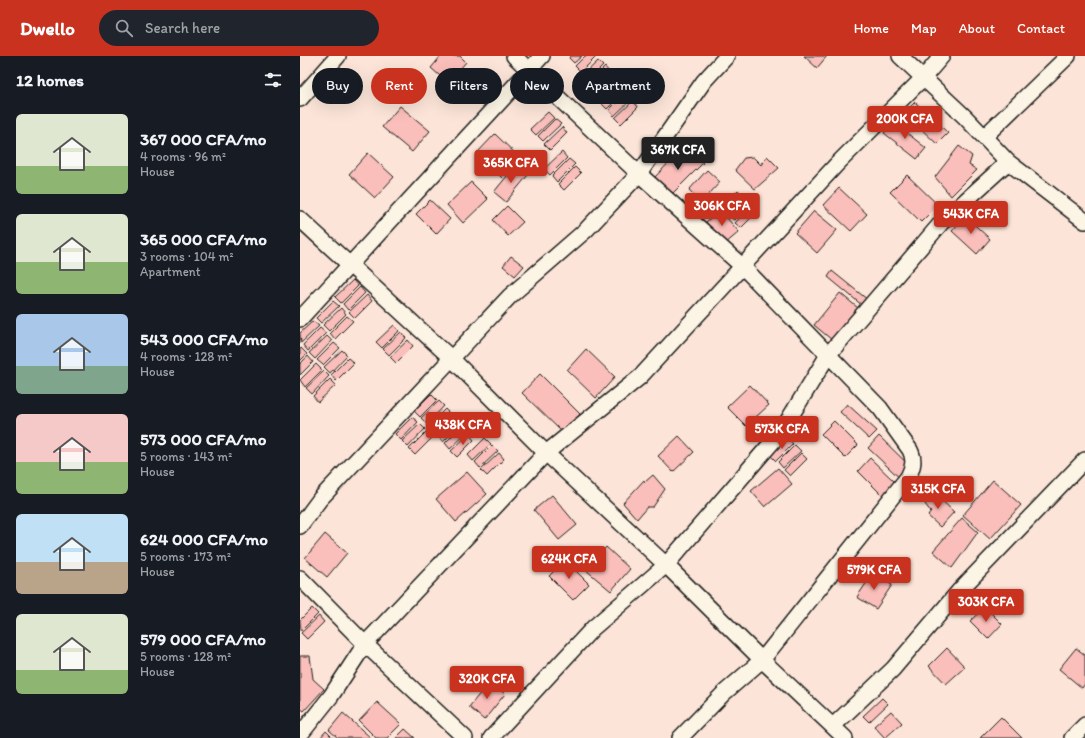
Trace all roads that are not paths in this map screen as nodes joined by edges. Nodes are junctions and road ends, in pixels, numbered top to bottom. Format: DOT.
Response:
graph roads {
  1 [pos="338,56"];
  2 [pos="514,56"];
  3 [pos="542,56"];
  4 [pos="727,56"];
  5 [pos="900,56"];
  6 [pos="942,56"];
  7 [pos="1068,56"];
  8 [pos="527,68"];
  9 [pos="529,68"];
  10 [pos="924,77"];
  11 [pos="510,89"];
  12 [pos="300,99"];
  13 [pos="564,103"];
  14 [pos="984,137"];
  15 [pos="1008,162"];
  16 [pos="639,174"];
  17 [pos="300,219"];
  18 [pos="1085,221"];
  19 [pos="351,266"];
  20 [pos="742,266"];
  21 [pos="300,320"];
  22 [pos="828,355"];
  23 [pos="451,358"];
  24 [pos="546,453"];
  25 [pos="1085,460"];
  26 [pos="300,526"];
  27 [pos="666,565"];
  28 [pos="300,578"];
  29 [pos="365,644"];
  30 [pos="762,660"];
  31 [pos="1085,725"];
  32 [pos="833,726"];
  33 [pos="300,735"];
  34 [pos="465,738"];
  35 [pos="491,738"];
  36 [pos="680,738"];
  37 [pos="845,738"];
  38 [pos="1072,738"];
  1 -- 12 [label="street"];
  2 -- 8 [label="street"];
  3 -- 9 [label="street"];
  4 -- 16 [label="street"];
  5 -- 10 [label="street"];
  6 -- 10 [label="street"];
  7 -- 14 [label="street"];
  10 -- 14 [label="street"];
  10 -- 20 [label="street"];
  11 -- 19 [label="street"];
  13 -- 16 [label="street"];
  14 -- 15 [label="street"];
  15 -- 18 [label="street"];
  15 -- 22 [label="street"];
  16 -- 20 [label="street"];
  16 -- 23 [label="street"];
  17 -- 19 [label="street"];
  19 -- 21 [label="street"];
  19 -- 23 [label="street"];
  20 -- 22 [label="street"];
  20 -- 24 [label="street"];
  22 -- 27 [label="street"];
  22 -- 30 [label="street"];
  23 -- 24 [label="street"];
  23 -- 26 [label="street"];
  24 -- 27 [label="street"];
  24 -- 29 [label="street"];
  25 -- 32 [label="street"];
  27 -- 30 [label="street"];
  27 -- 35 [label="street"];
  28 -- 29 [label="street"];
  29 -- 33 [label="street"];
  29 -- 34 [label="street"];
  30 -- 32 [label="street"];
  30 -- 36 [label="street"];
  31 -- 38 [label="street"];
  32 -- 37 [label="street"];
}
